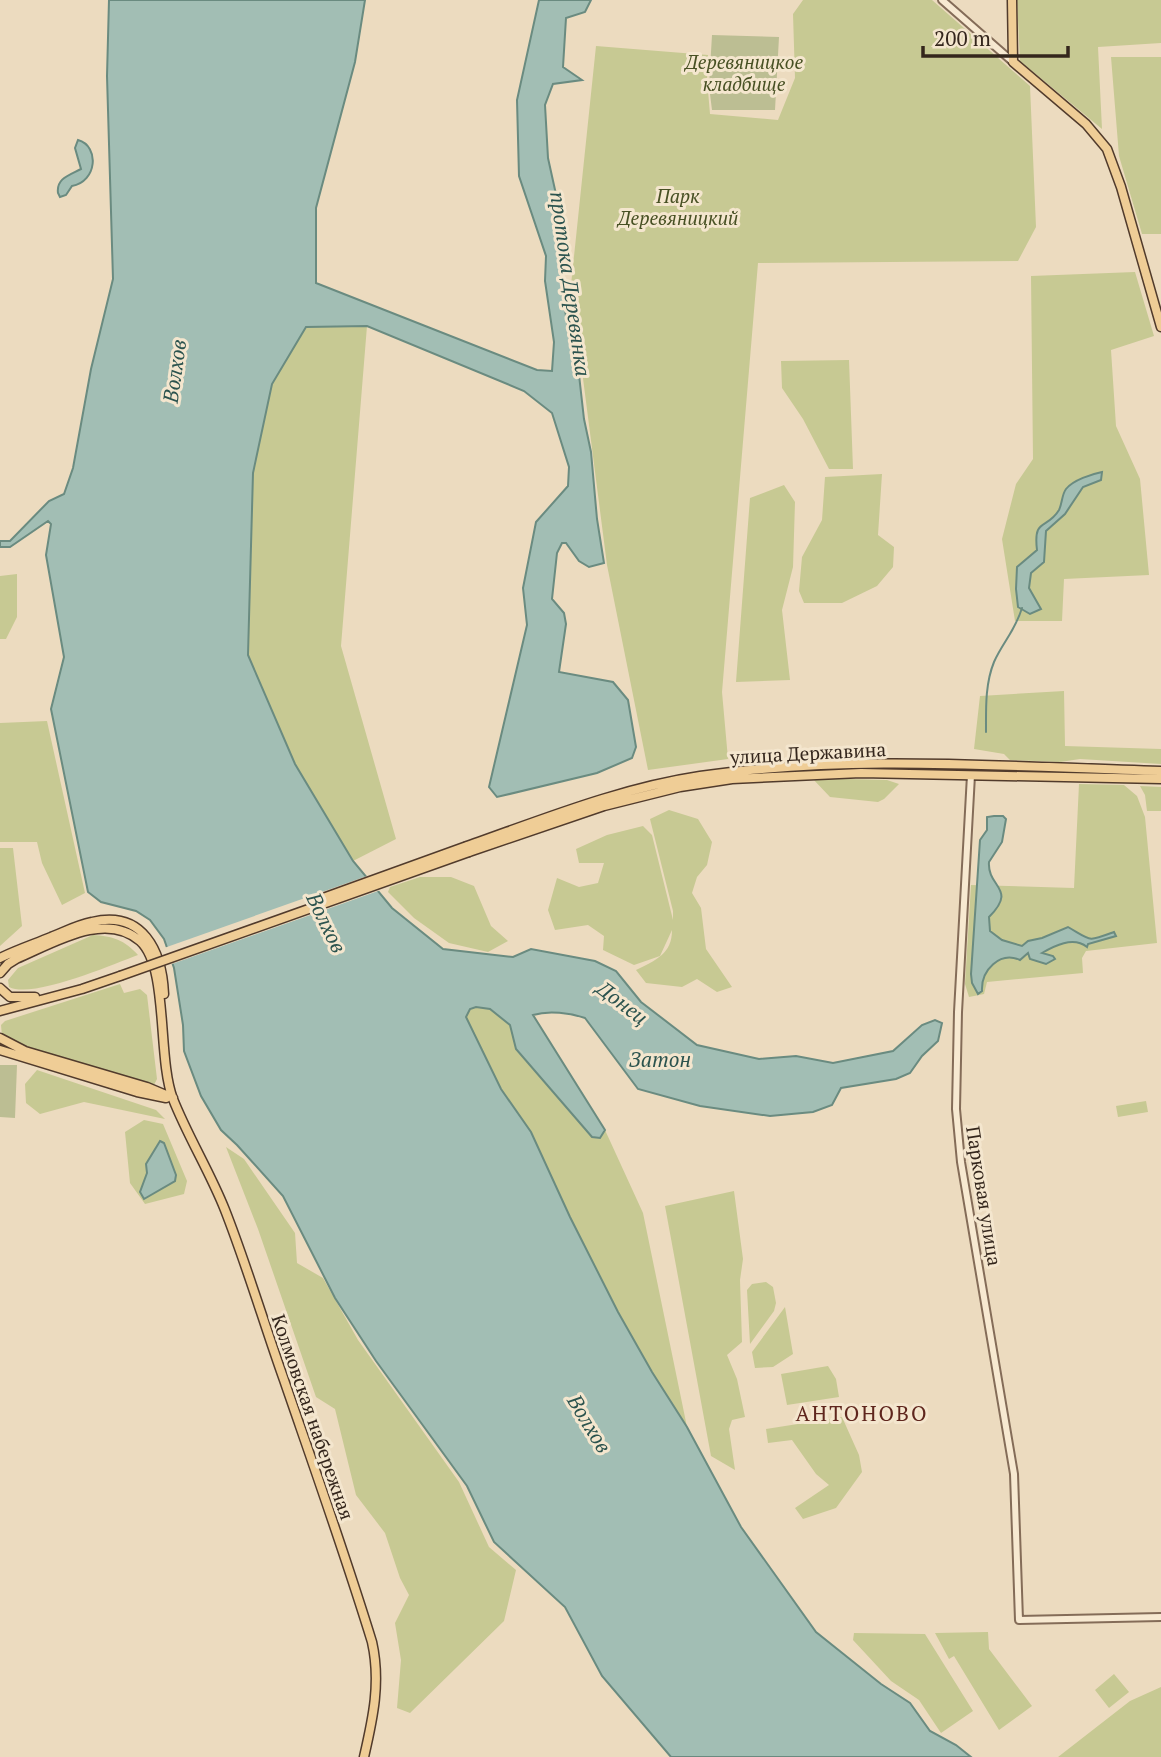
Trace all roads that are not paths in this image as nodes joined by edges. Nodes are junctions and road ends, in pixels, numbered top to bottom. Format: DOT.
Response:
graph roads {
  1 [pos="942,0"];
  2 [pos="1012,0"];
  3 [pos="1013,62"];
  4 [pos="1161,327"];
  5 [pos="905,769"];
  6 [pos="1161,771"];
  7 [pos="971,775"];
  8 [pos="1161,779"];
  9 [pos="0,958"];
  10 [pos="0,973"];
  11 [pos="119,974"];
  12 [pos="0,988"];
  13 [pos="35,997"];
  14 [pos="2,1008"];
  15 [pos="0,1017"];
  16 [pos="0,1038"];
  17 [pos="0,1049"];
  18 [pos="173,1098"];
  19 [pos="1161,1617"];
  20 [pos="364,1757"];
  1 -- 3 [label="street"];
  2 -- 3 [label="main road"];
  3 -- 4 [label="main road"];
  5 -- 6 [label="main road, улица Державина"];
  5 -- 7 [label="main road, улица Державина"];
  5 -- 11 [label="main road, улица Державина, bridge"];
  7 -- 8 [label="main road, улица Державина"];
  7 -- 19 [label="street, Парковая улица"];
  9 -- 18 [label="main road, Колмовская набережная"];
  10 -- 18 [label="main road, Колмовская набережная"];
  11 -- 13 [label="main road"];
  11 -- 14 [label="main road"];
  12 -- 13 [label="main road"];
  13 -- 14 [label="main road"];
  14 -- 15 [label="main road"];
  16 -- 18 [label="main road"];
  17 -- 18 [label="main road"];
  18 -- 20 [label="main road, Колмовская набережная"];
}
